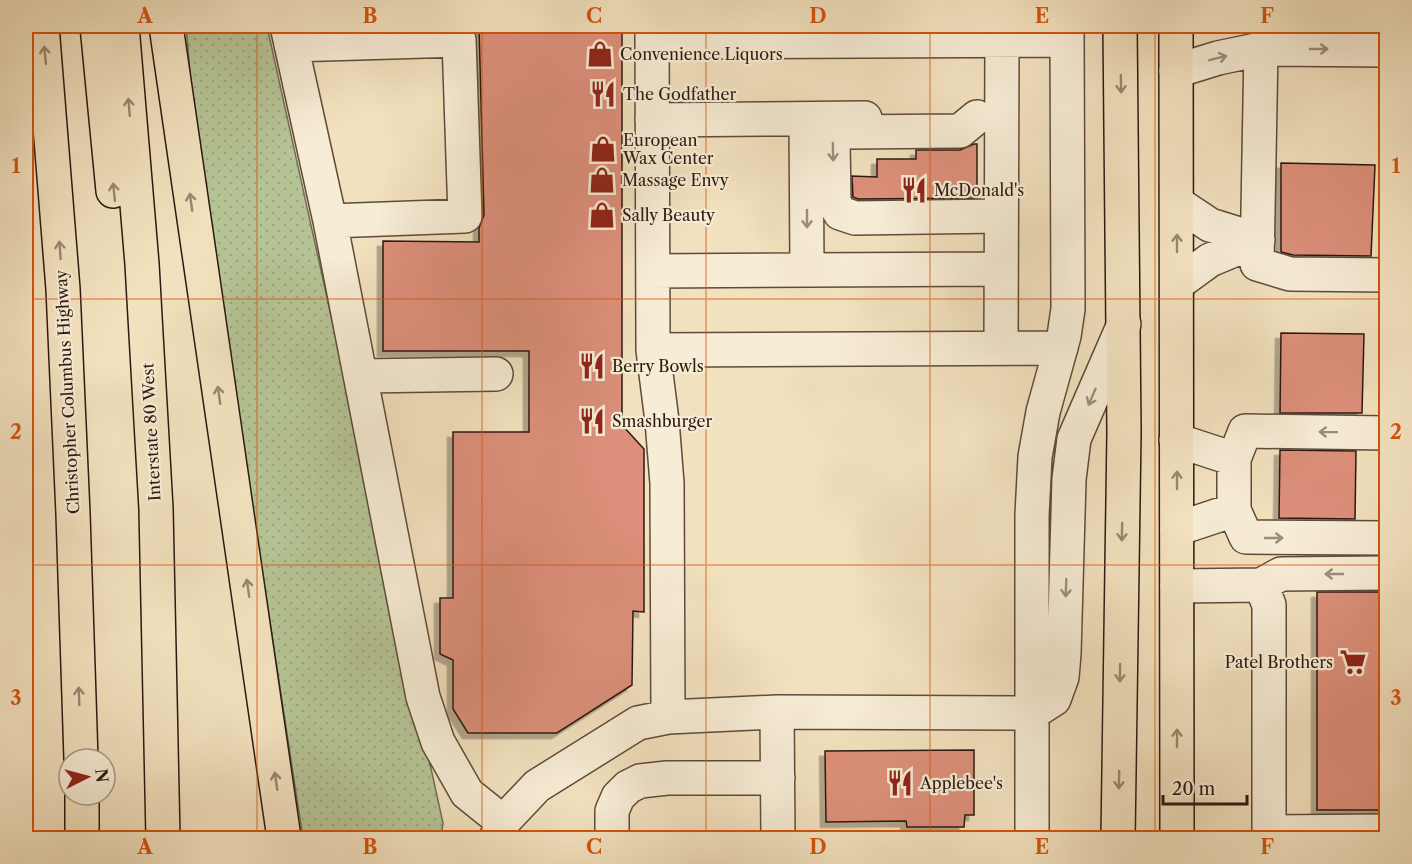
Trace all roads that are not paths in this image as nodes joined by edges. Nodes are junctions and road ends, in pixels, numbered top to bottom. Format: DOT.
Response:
graph roads {
  1 [pos="42,26"];
  2 [pos="97,26"];
  3 [pos="122,26"];
  4 [pos="166,26"];
  5 [pos="1120,26"];
  6 [pos="1176,26"];
  7 [pos="1067,33"];
  8 [pos="652,34"];
  9 [pos="289,35"];
  10 [pos="1002,40"];
  11 [pos="1261,49"];
  12 [pos="1386,50"];
  13 [pos="1176,71"];
  14 [pos="989,117"];
  15 [pos="807,119"];
  16 [pos="652,120"];
  17 [pos="1177,203"];
  18 [pos="1001,216"];
  19 [pos="330,220"];
  20 [pos="1258,240"];
  21 [pos="1001,269"];
  22 [pos="807,270"];
  23 [pos="653,271"];
  24 [pos="1386,275"];
  25 [pos="1177,284"];
  26 [pos="1124,324"];
  27 [pos="1001,348"];
  28 [pos="1061,348"];
  29 [pos="653,350"];
  30 [pos="496,374"];
  31 [pos="361,376"];
  32 [pos="1386,433"];
  33 [pos="1176,440"];
  34 [pos="1234,459"];
  35 [pos="1234,510"];
  36 [pos="1177,530"];
  37 [pos="1386,538"];
  38 [pos="1386,573"];
  39 [pos="1261,585"];
  40 [pos="1177,586"];
  41 [pos="777,712"];
  42 [pos="1032,712"];
  43 [pos="668,717"];
  44 [pos="81,747"];
  45 [pos="778,778"];
  46 [pos="162,794"];
  47 [pos="82,807"];
  48 [pos="499,830"];
  49 [pos="1386,831"];
  50 [pos="1269,835"];
  51 [pos="82,838"];
  52 [pos="163,838"];
  53 [pos="284,838"];
  54 [pos="612,838"];
  55 [pos="778,838"];
  56 [pos="1032,838"];
  57 [pos="1118,838"];
  58 [pos="1178,838"];
  44 -- 1 [label="highway, Christopher Columbus Highway, one-way"];
  46 -- 2 [label="highway, one-way"];
  46 -- 3 [label="highway, Interstate 80 West, one-way"];
  53 -- 4 [label="highway, one-way"];
  5 -- 26 [label="highway, one-way"];
  6 -- 13 [label="highway"];
  7 -- 10 [label="lane"];
  7 -- 28 [label="lane"];
  8 -- 10 [label="lane"];
  8 -- 16 [label="lane"];
  9 -- 19 [label="lane"];
  9 -- 19 [label="lane"];
  10 -- 14 [label="lane"];
  11 -- 12 [label="lane, one-way"];
  13 -- 11 [label="lane, one-way"];
  11 -- 20 [label="lane"];
  13 -- 17 [label="highway"];
  14 -- 15 [label="lane"];
  14 -- 18 [label="lane"];
  14 -- 18 [label="lane, one-way"];
  15 -- 16 [label="lane"];
  15 -- 22 [label="lane, one-way"];
  16 -- 23 [label="lane"];
  17 -- 20 [label="lane"];
  25 -- 17 [label="highway, one-way"];
  18 -- 21 [label="lane"];
  19 -- 31 [label="lane"];
  20 -- 24 [label="lane"];
  20 -- 25 [label="lane"];
  21 -- 22 [label="lane"];
  21 -- 27 [label="lane"];
  22 -- 23 [label="lane"];
  23 -- 29 [label="lane"];
  25 -- 33 [label="highway"];
  26 -- 42 [label="lane, one-way"];
  26 -- 57 [label="highway, one-way"];
  27 -- 28 [label="lane"];
  27 -- 29 [label="lane"];
  28 -- 42 [label="lane"];
  29 -- 43 [label="lane"];
  30 -- 31 [label="lane"];
  31 -- 48 [label="lane"];
  32 -- 34 [label="lane, one-way"];
  33 -- 34 [label="lane"];
  36 -- 33 [label="highway, one-way"];
  34 -- 35 [label="lane"];
  35 -- 36 [label="lane"];
  35 -- 37 [label="lane, one-way"];
  36 -- 40 [label="highway"];
  38 -- 39 [label="lane, one-way"];
  39 -- 40 [label="lane"];
  39 -- 50 [label="lane"];
  58 -- 40 [label="highway, one-way"];
  41 -- 42 [label="lane"];
  41 -- 43 [label="lane"];
  41 -- 45 [label="lane"];
  42 -- 56 [label="lane"];
  43 -- 48 [label="lane"];
  45 -- 54 [label="lane"];
  45 -- 55 [label="lane"];
  46 -- 52 [label="highway, Interstate 80 West"];
  47 -- 51 [label="highway"];
  49 -- 50 [label="lane"];
}
